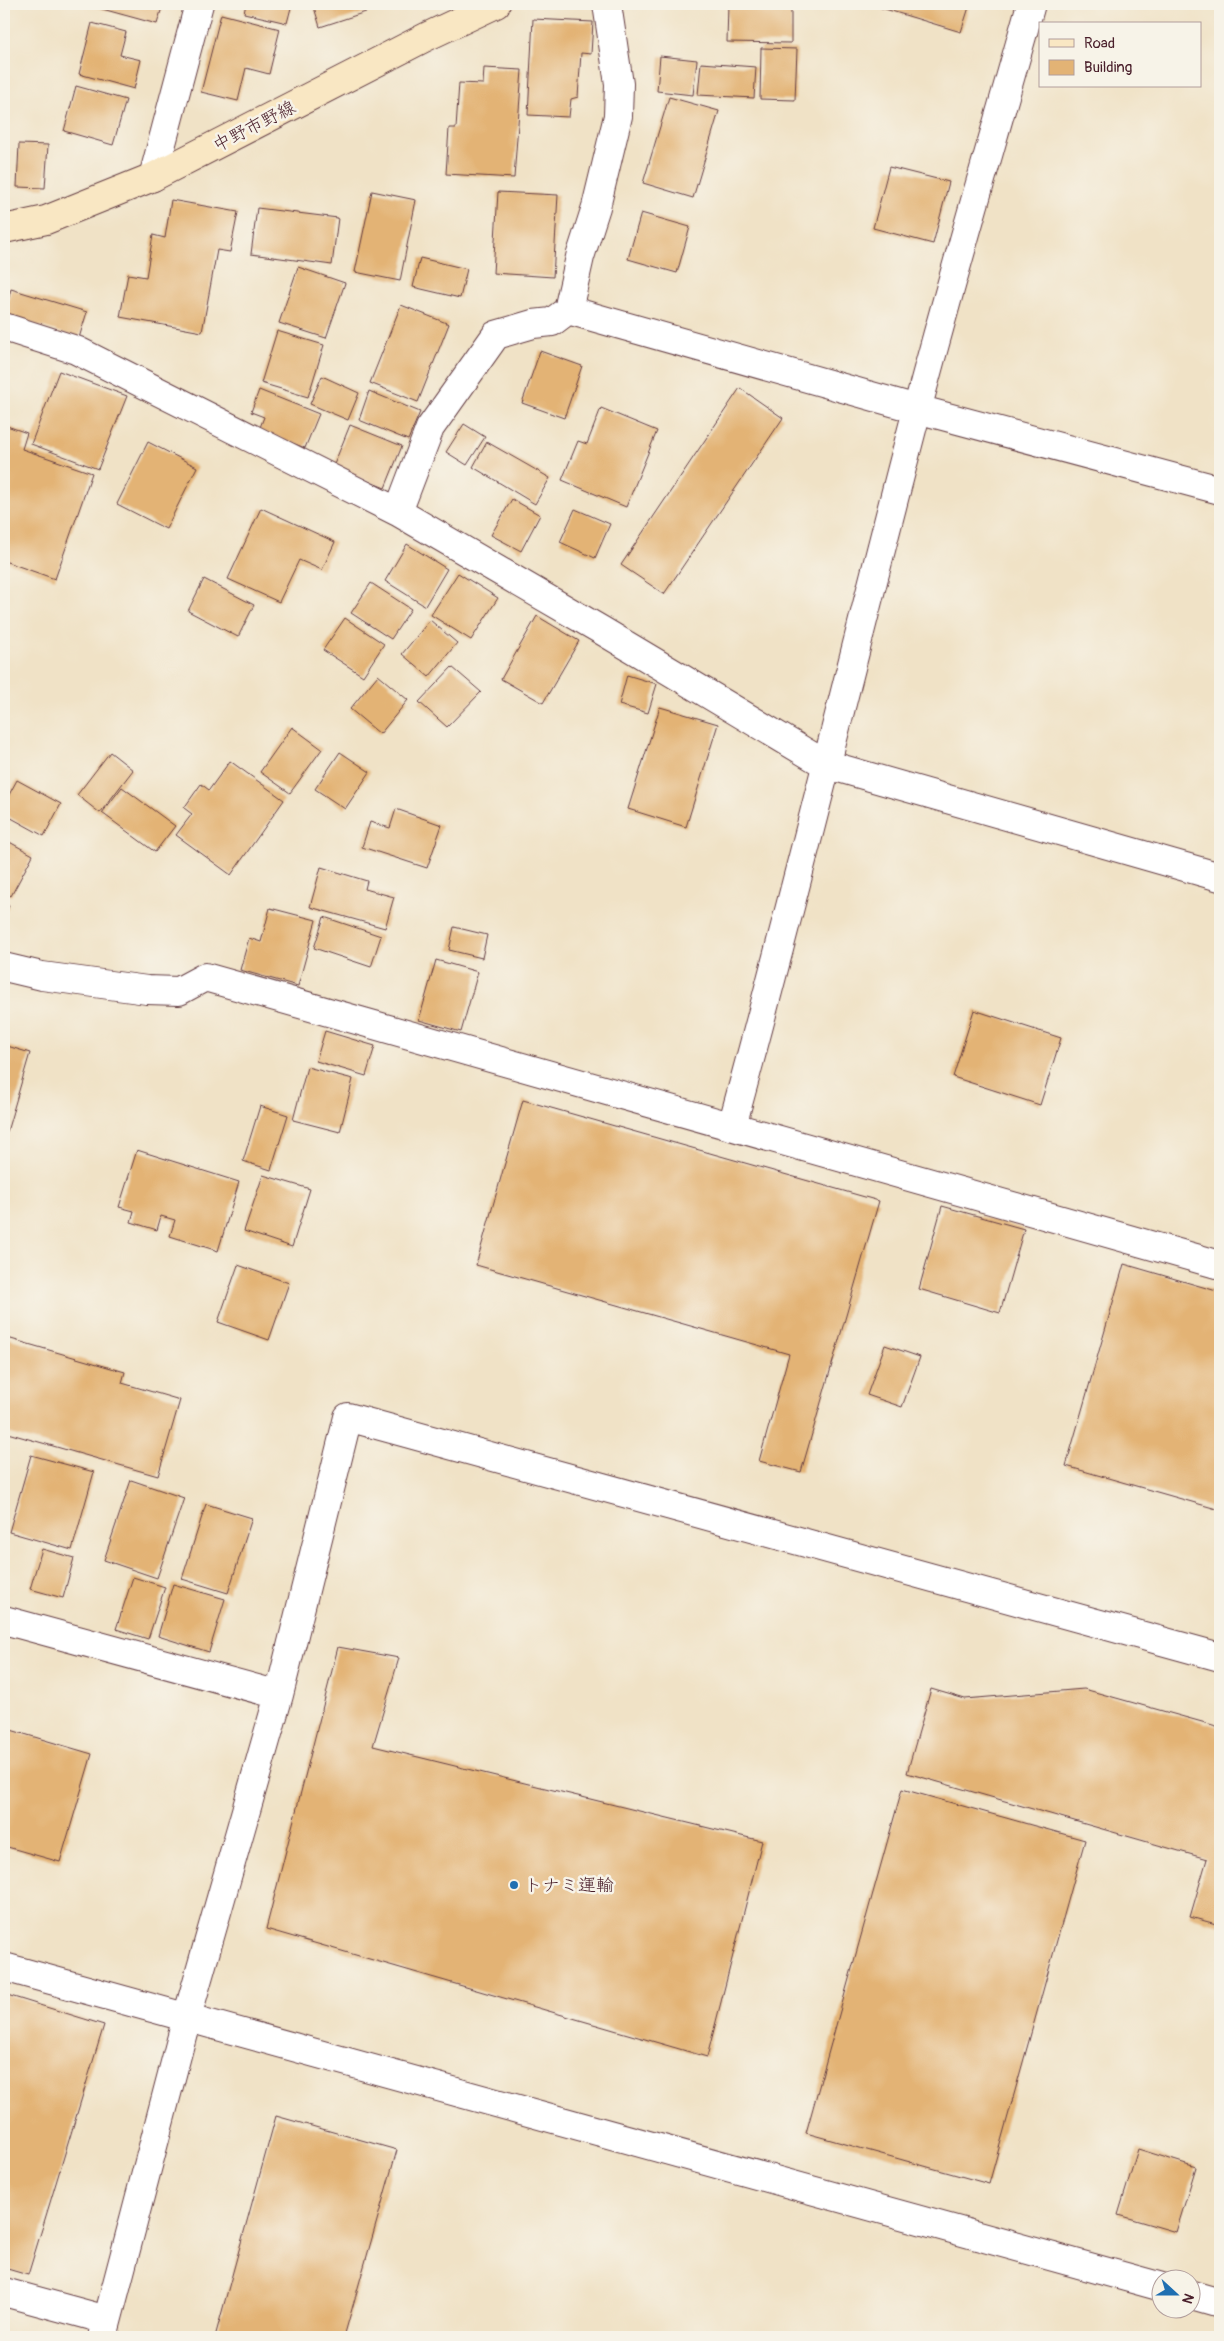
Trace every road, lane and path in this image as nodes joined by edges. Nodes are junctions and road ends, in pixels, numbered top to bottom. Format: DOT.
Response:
graph roads {
  1 [pos="199,4"];
  2 [pos="496,4"];
  3 [pos="607,4"];
  4 [pos="1031,4"];
  5 [pos="153,178"];
  6 [pos="4,229"];
  7 [pos="568,310"];
  8 [pos="4,327"];
  9 [pos="917,409"];
  10 [pos="1220,490"];
  11 [pos="398,512"];
  12 [pos="825,764"];
  13 [pos="1220,877"];
  14 [pos="4,967"];
  15 [pos="732,1126"];
  16 [pos="1220,1265"];
  17 [pos="4,1620"];
  18 [pos="1220,1657"];
  19 [pos="279,1695"];
  20 [pos="4,1967"];
  21 [pos="187,2017"];
  22 [pos="1152,2284"];
  23 [pos="4,2292"];
  24 [pos="1202,2298"];
  25 [pos="1220,2303"];
  26 [pos="105,2328"];
  1 -- 5 [label="street"];
  2 -- 5 [label="main road, 中野市野線"];
  3 -- 7 [label="street"];
  4 -- 9 [label="street"];
  5 -- 6 [label="main road, 中野市野線"];
  7 -- 9 [label="street"];
  7 -- 11 [label="street"];
  8 -- 11 [label="street"];
  9 -- 10 [label="street"];
  9 -- 12 [label="street"];
  11 -- 12 [label="street"];
  12 -- 13 [label="street"];
  12 -- 15 [label="street"];
  14 -- 15 [label="street"];
  15 -- 16 [label="street"];
  17 -- 19 [label="street"];
  18 -- 19 [label="street"];
  19 -- 21 [label="street"];
  20 -- 21 [label="street"];
  21 -- 22 [label="street"];
  21 -- 26 [label="street"];
  23 -- 26 [label="street"];
  24 -- 25 [label="street"];
}
